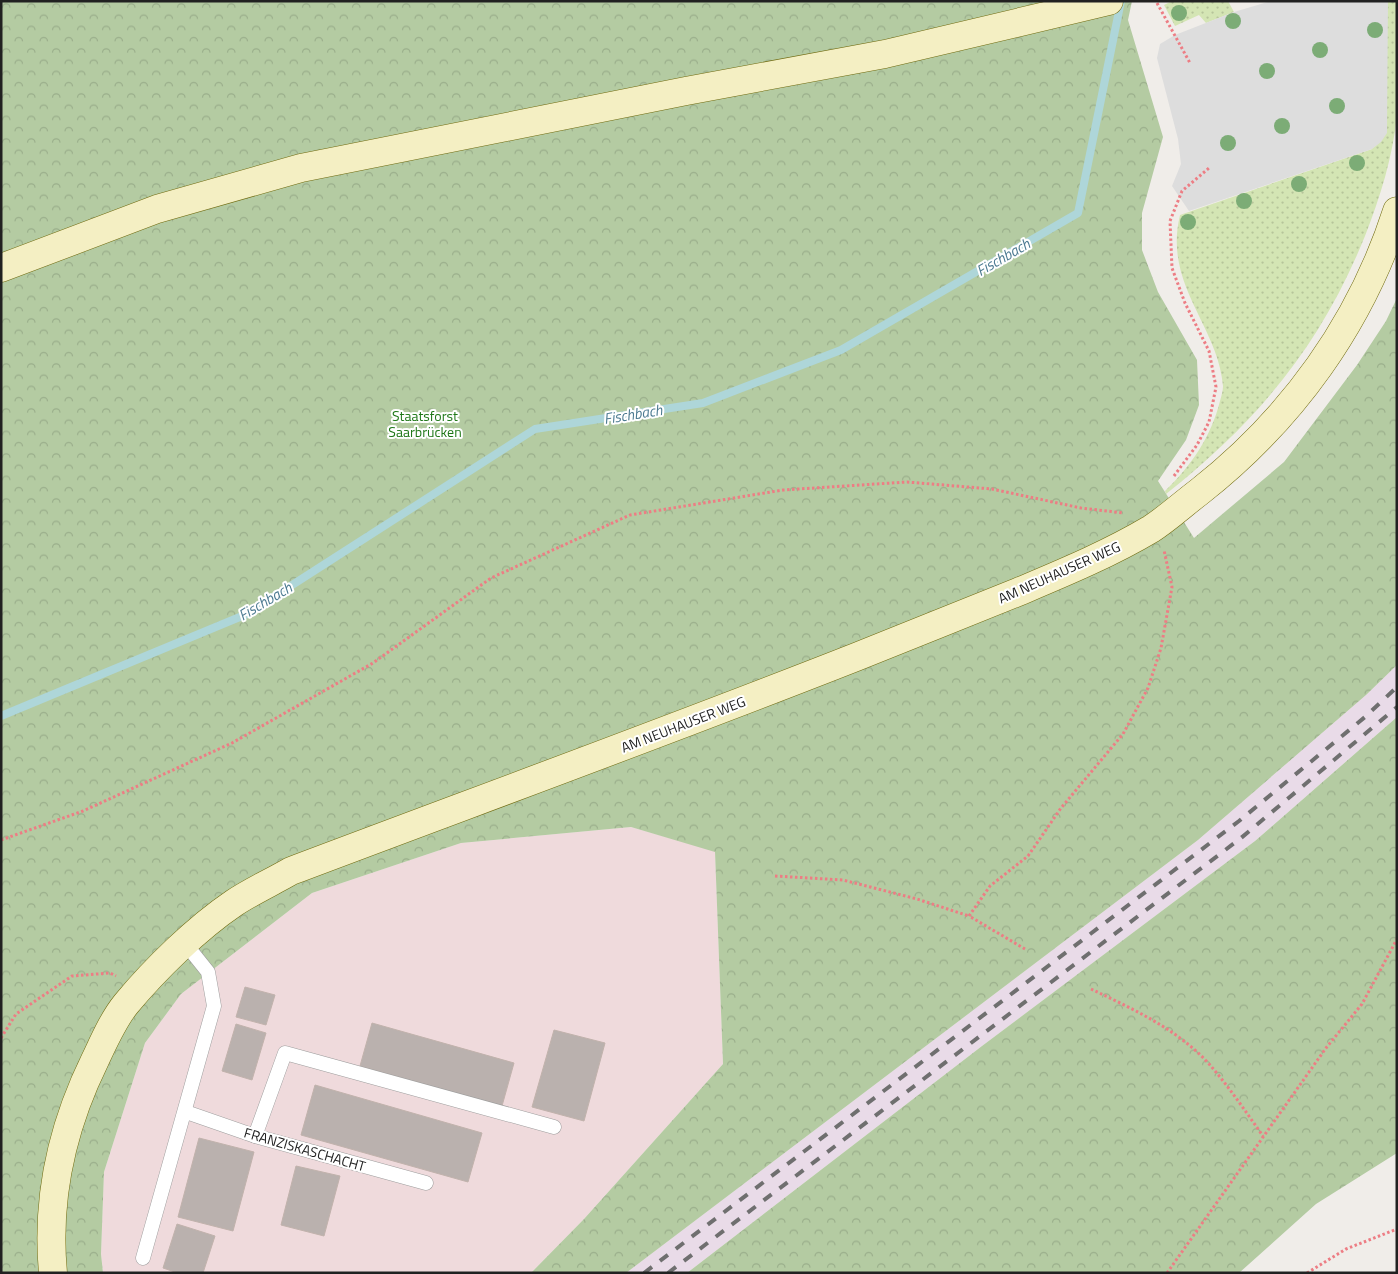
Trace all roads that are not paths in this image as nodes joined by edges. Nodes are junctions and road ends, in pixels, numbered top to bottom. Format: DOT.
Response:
graph roads {
  1 [pos="1097,5"];
  2 [pos="1031,11"];
  3 [pos="1397,211"];
  4 [pos="1,268"];
  5 [pos="184,942"];
  6 [pos="186,1112"];
  7 [pos="554,1127"];
  8 [pos="255,1136"];
  9 [pos="426,1183"];
  10 [pos="144,1258"];
  11 [pos="53,1273"];
  1 -- 2 [label="street"];
  2 -- 4 [label="street"];
  3 -- 5 [label="street, AM NEUHAUSER WEG"];
  5 -- 6 [label="lane"];
  5 -- 11 [label="street, AM NEUHAUSER WEG"];
  6 -- 8 [label="lane, FRANZISKASCHACHT"];
  6 -- 10 [label="lane"];
  7 -- 8 [label="lane"];
  8 -- 9 [label="lane, FRANZISKASCHACHT"];
}
